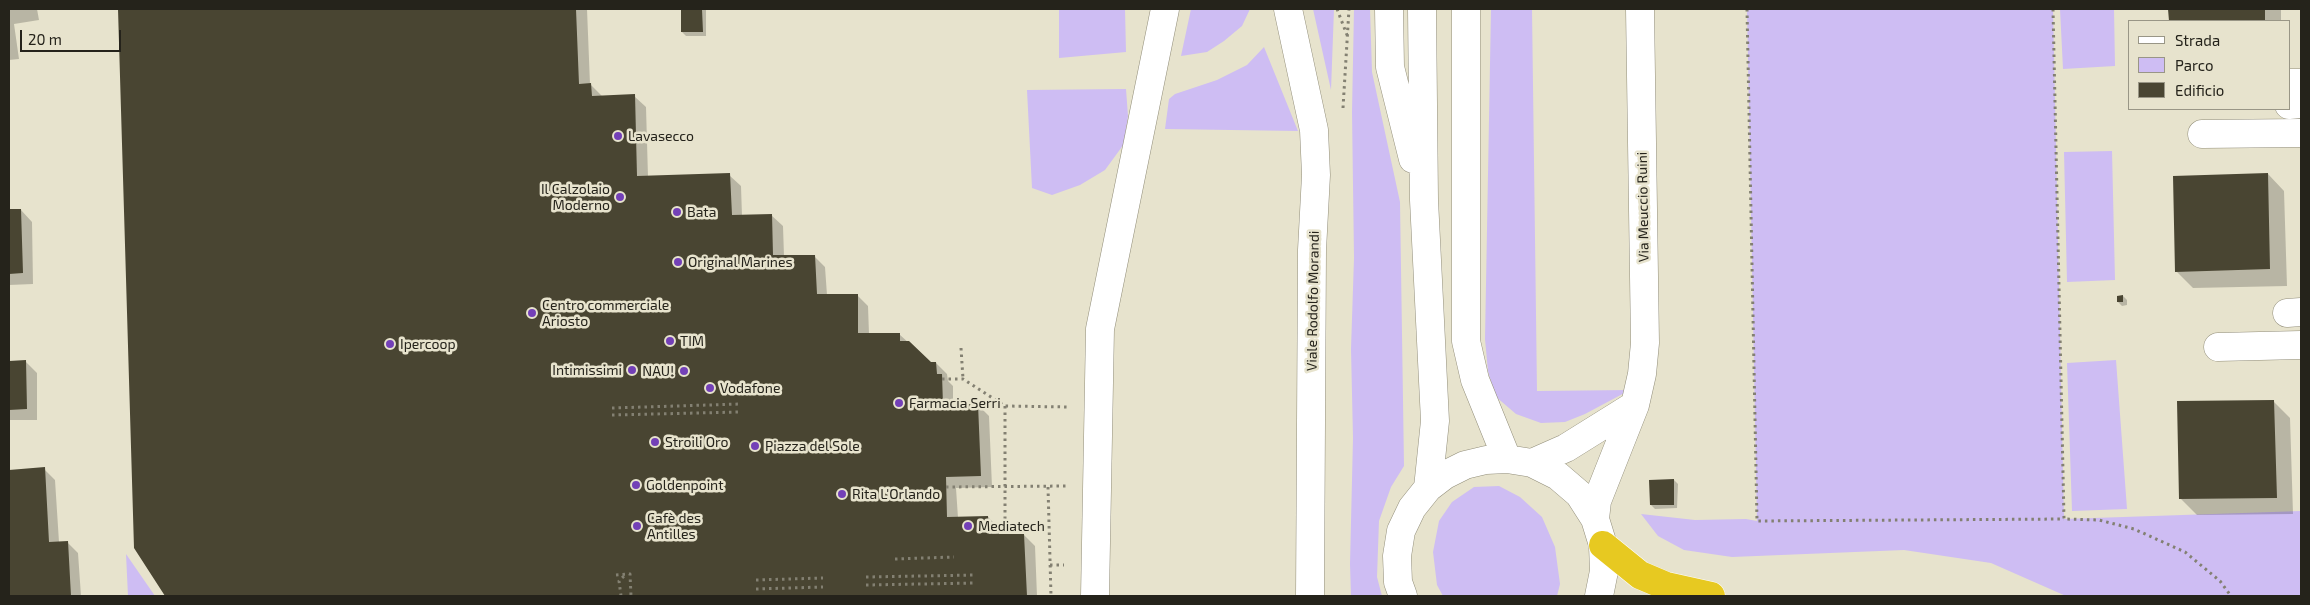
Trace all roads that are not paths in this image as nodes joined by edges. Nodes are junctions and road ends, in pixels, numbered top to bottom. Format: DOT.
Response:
graph roads {
  1 [pos="1149,9"];
  2 [pos="1165,9"];
  3 [pos="1288,9"];
  4 [pos="1389,9"];
  5 [pos="1422,9"];
  6 [pos="1466,9"];
  7 [pos="1640,9"];
  8 [pos="1150,79"];
  9 [pos="2301,133"];
  10 [pos="2202,134"];
  11 [pos="1424,200"];
  12 [pos="2301,344"];
  13 [pos="2218,347"];
  14 [pos="1635,405"];
  15 [pos="1520,461"];
  16 [pos="1428,488"];
  17 [pos="1595,519"];
  18 [pos="1603,545"];
  19 [pos="1095,596"];
  20 [pos="1310,596"];
  21 [pos="1403,596"];
  22 [pos="1599,596"];
  23 [pos="1710,596"];
  1 -- 8 [label="street"];
  2 -- 8 [label="street"];
  3 -- 20 [label="street, Viale Rodolfo Morandi"];
  4 -- 11 [label="street"];
  5 -- 11 [label="street"];
  6 -- 15 [label="street"];
  7 -- 14 [label="street, Via Meuccio Ruini"];
  8 -- 19 [label="street"];
  9 -- 10 [label="street"];
  11 -- 16 [label="street"];
  12 -- 13 [label="street"];
  14 -- 15 [label="street"];
  14 -- 17 [label="street, Via Meuccio Ruini"];
  15 -- 16 [label="street"];
  15 -- 17 [label="street"];
  16 -- 21 [label="street"];
  17 -- 18 [label="street"];
  18 -- 22 [label="street"];
  18 -- 23 [label="highway"];
}
